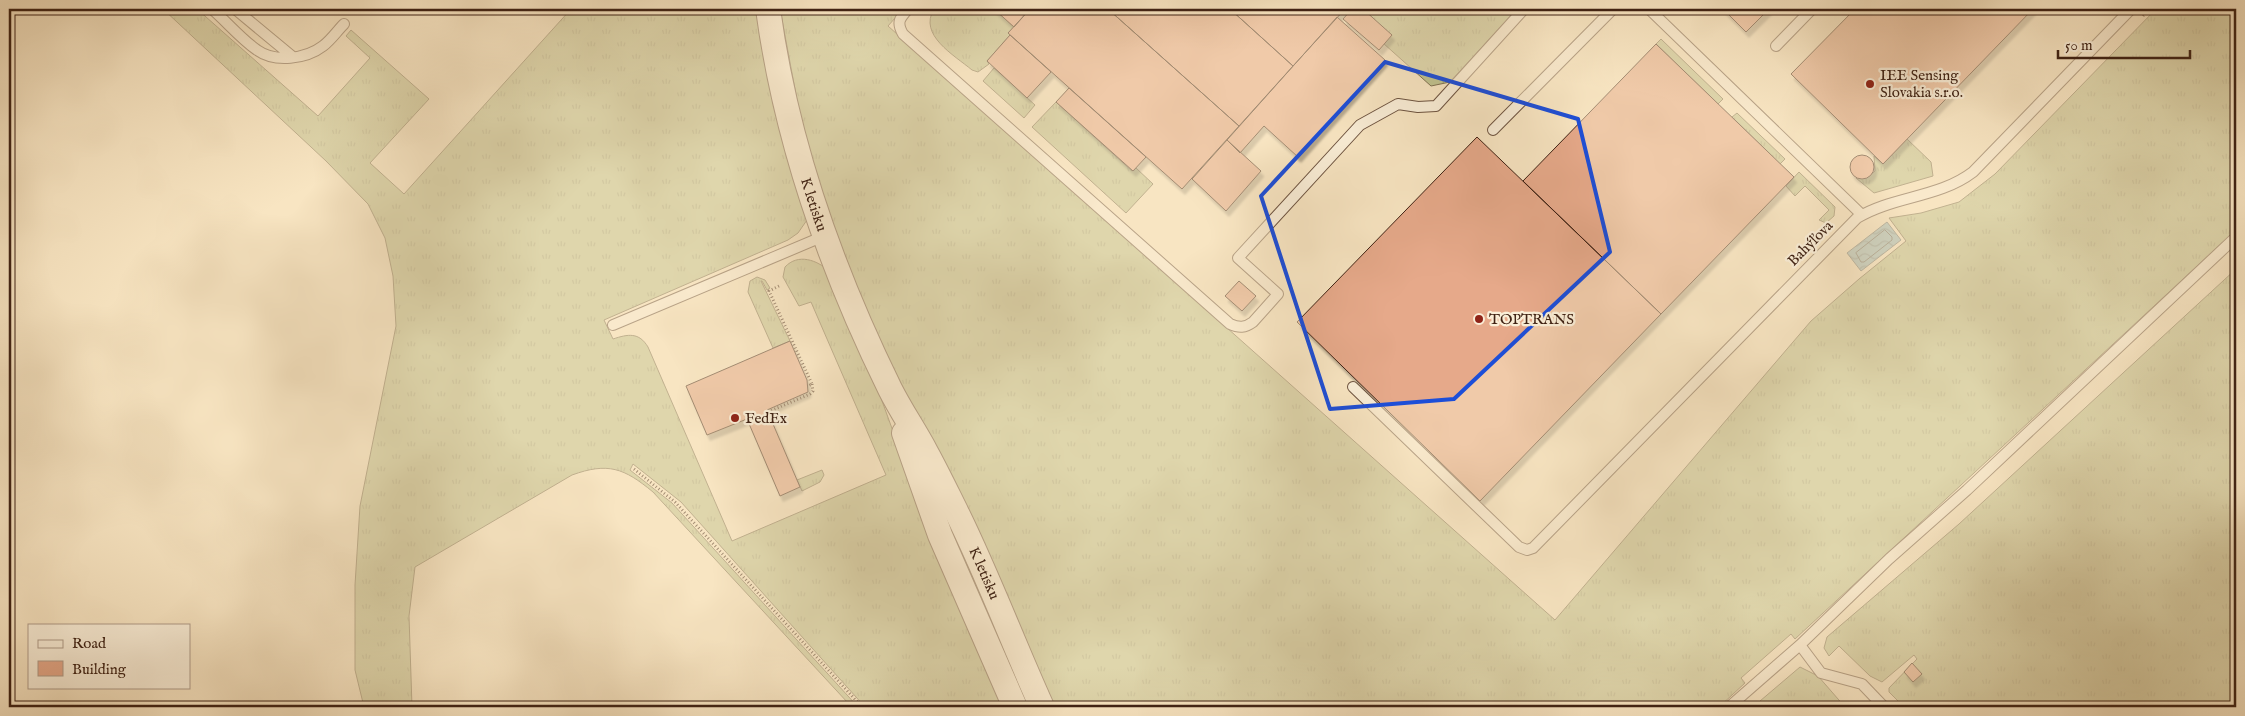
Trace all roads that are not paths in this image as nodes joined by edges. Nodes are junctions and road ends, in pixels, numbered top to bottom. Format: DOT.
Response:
graph roads {
  1 [pos="212,9"];
  2 [pos="236,9"];
  3 [pos="768,9"];
  4 [pos="908,9"];
  5 [pos="1524,9"];
  6 [pos="1613,9"];
  7 [pos="1649,9"];
  8 [pos="1812,9"];
  9 [pos="2131,9"];
  10 [pos="344,24"];
  11 [pos="1776,46"];
  12 [pos="293,57"];
  13 [pos="1493,130"];
  14 [pos="1862,215"];
  15 [pos="824,236"];
  16 [pos="2236,237"];
  17 [pos="613,325"];
  18 [pos="1352,387"];
  19 [pos="891,390"];
  20 [pos="1800,645"];
  21 [pos="1015,707"];
  22 [pos="1042,707"];
  23 [pos="1729,707"];
  24 [pos="1884,707"];
  1 -- 12 [label="lane"];
  2 -- 12 [label="lane"];
  3 -- 15 [label="street, K letisku"];
  4 -- 5 [label="lane"];
  6 -- 13 [label="lane"];
  7 -- 14 [label="lane"];
  8 -- 11 [label="lane"];
  9 -- 14 [label="lane, Bahýľova"];
  10 -- 12 [label="lane"];
  14 -- 18 [label="lane, Bahýľova"];
  15 -- 17 [label="lane"];
  15 -- 19 [label="street, K letisku"];
  16 -- 20 [label="lane"];
  19 -- 21 [label="street, K letisku"];
  19 -- 22 [label="street, K letisku"];
  20 -- 23 [label="lane"];
  20 -- 24 [label="lane"];
}
